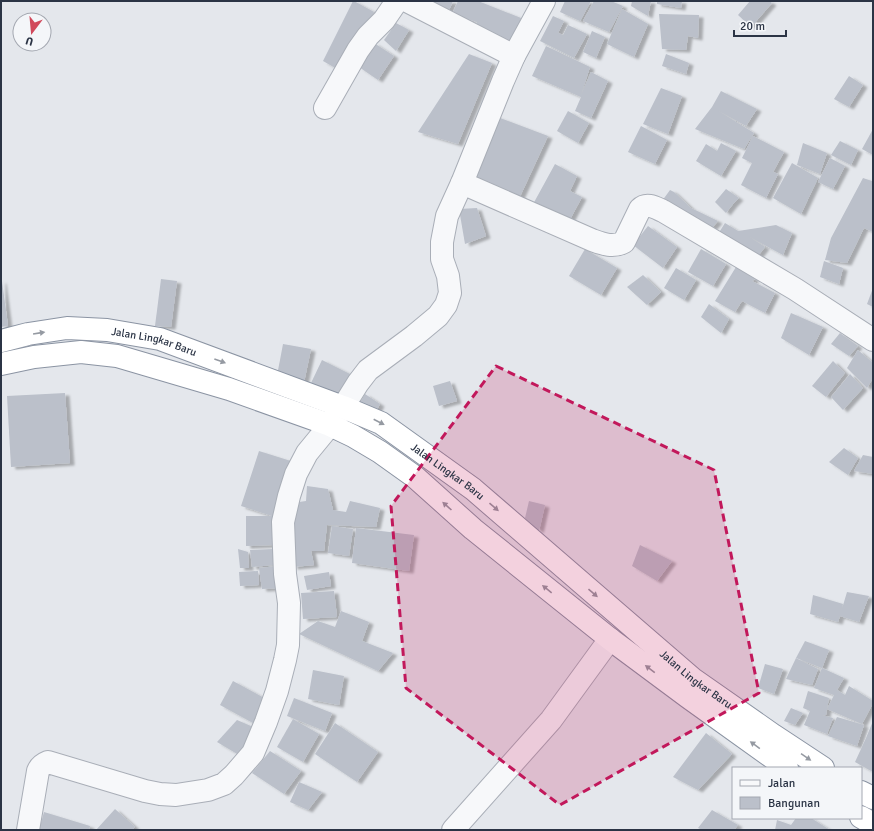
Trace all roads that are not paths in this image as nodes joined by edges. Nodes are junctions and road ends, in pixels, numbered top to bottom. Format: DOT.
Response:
graph roads {
  1 [pos="397,1"];
  2 [pos="407,1"];
  3 [pos="544,1"];
  4 [pos="514,56"];
  5 [pos="325,108"];
  6 [pos="462,183"];
  7 [pos="873,340"];
  8 [pos="1,341"];
  9 [pos="1,364"];
  10 [pos="343,407"];
  11 [pos="330,425"];
  12 [pos="610,639"];
  13 [pos="785,767"];
  14 [pos="821,767"];
  15 [pos="862,792"];
  16 [pos="873,798"];
  17 [pos="862,818"];
  18 [pos="873,824"];
  19 [pos="28,830"];
  20 [pos="453,830"];
  1 -- 5 [label="street"];
  2 -- 4 [label="street"];
  3 -- 4 [label="street"];
  4 -- 6 [label="street"];
  6 -- 7 [label="street"];
  6 -- 10 [label="street"];
  8 -- 10 [label="highway, Jalan Lingkar Baru, one-way"];
  9 -- 11 [label="highway, Jalan Lingkar Baru"];
  10 -- 11 [label="street"];
  10 -- 14 [label="highway, Jalan Lingkar Baru, one-way"];
  12 -- 11 [label="highway, Jalan Lingkar Baru, one-way"];
  11 -- 19 [label="street"];
  13 -- 12 [label="highway, Jalan Lingkar Baru, one-way"];
  12 -- 20 [label="street"];
  15 -- 16 [label="highway"];
  17 -- 18 [label="highway"];
}
